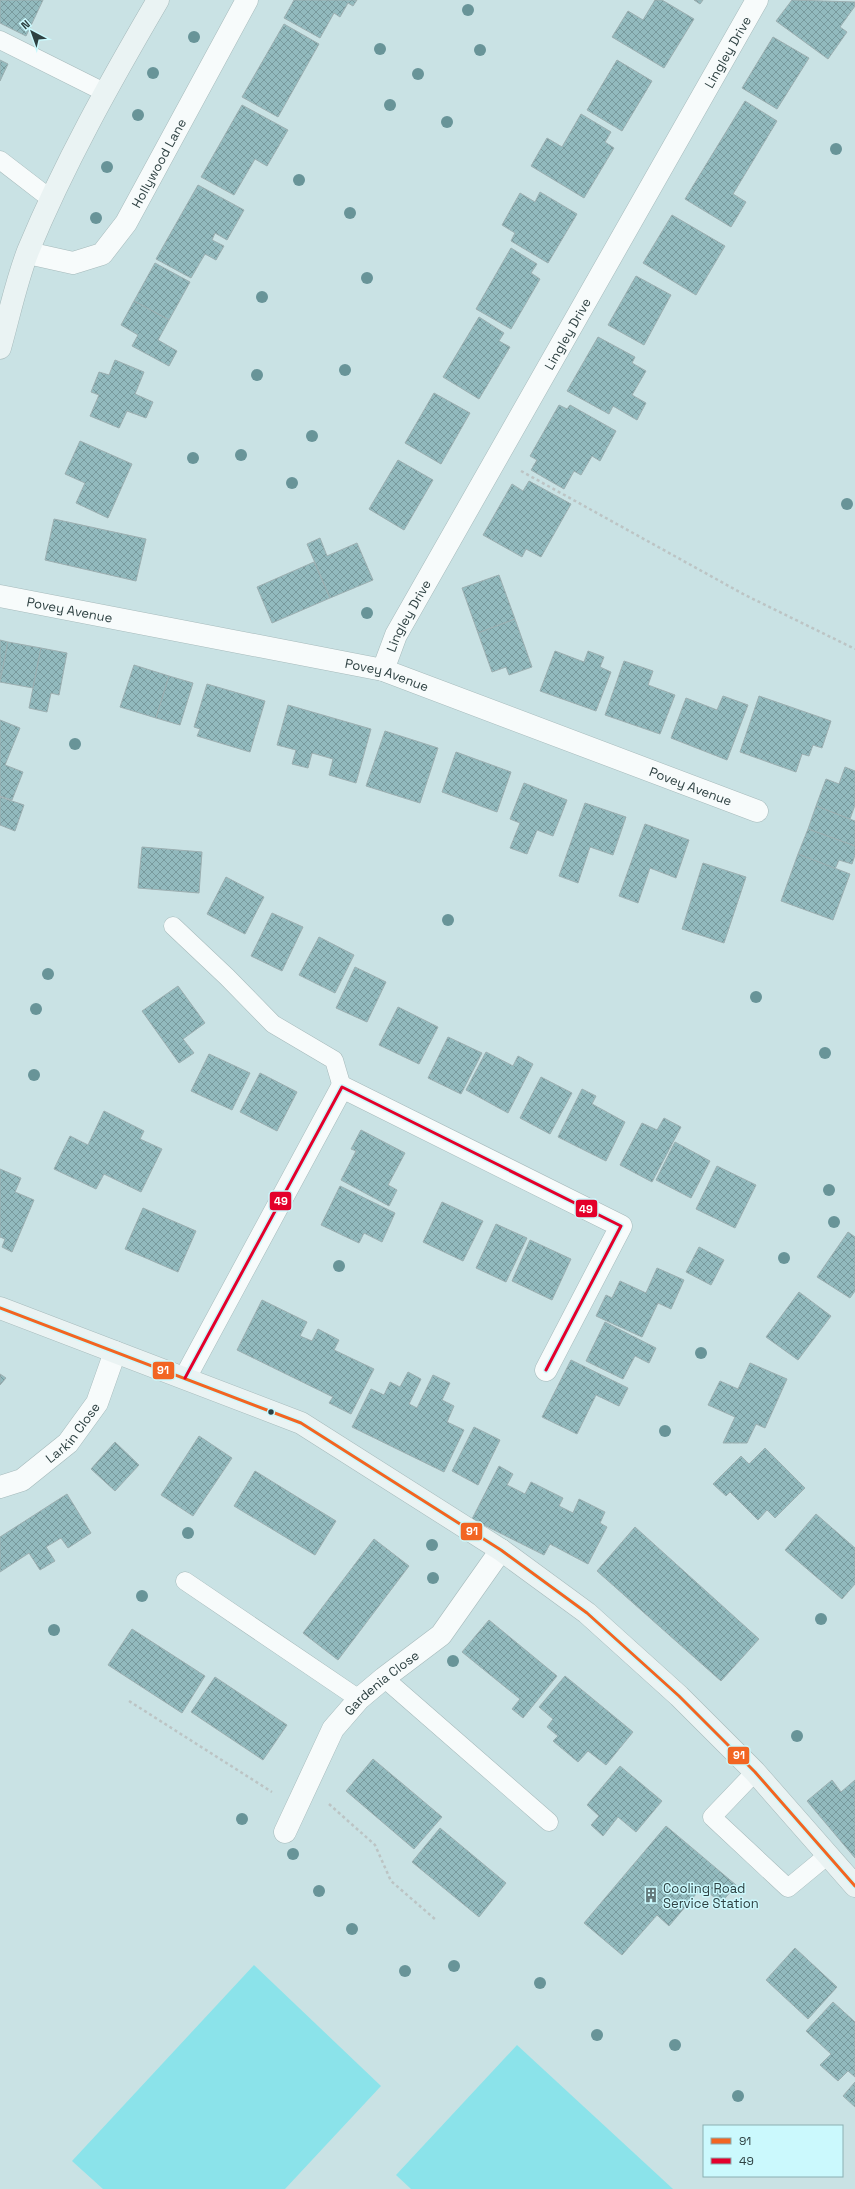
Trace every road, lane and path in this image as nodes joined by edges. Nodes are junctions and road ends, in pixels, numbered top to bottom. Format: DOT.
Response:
graph roads {
  1 [pos="158,0"];
  2 [pos="246,0"];
  3 [pos="758,0"];
  4 [pos="0,40"];
  5 [pos="104,92"];
  6 [pos="0,160"];
  7 [pos="52,200"];
  8 [pos="28,252"];
  9 [pos="0,348"];
  10 [pos="496,457"];
  11 [pos="0,596"];
  12 [pos="855,649"];
  13 [pos="383,670"];
  14 [pos="757,811"];
  15 [pos="173,926"];
  16 [pos="342,1087"];
  17 [pos="0,1308"];
  18 [pos="115,1352"];
  19 [pos="546,1370"];
  20 [pos="185,1378"];
  21 [pos="0,1487"];
  22 [pos="501,1550"];
  23 [pos="185,1581"];
  24 [pos="384,1678"];
  25 [pos="359,1699"];
  26 [pos="129,1701"];
  27 [pos="755,1772"];
  28 [pos="307,1785"];
  29 [pos="297,1807"];
  30 [pos="548,1822"];
  31 [pos="285,1832"];
  32 [pos="828,1855"];
  33 [pos="855,1886"];
  34 [pos="436,1920"];
  1 -- 5 [label="main road"];
  2 -- 8 [label="street, Hollywood Lane"];
  3 -- 10 [label="street, Lingley Drive"];
  4 -- 5 [label="lane"];
  5 -- 7 [label="main road"];
  6 -- 7 [label="lane"];
  7 -- 8 [label="main road"];
  8 -- 9 [label="main road"];
  10 -- 12 [label="path"];
  10 -- 13 [label="street, Lingley Drive"];
  11 -- 13 [label="street, Povey Avenue"];
  13 -- 14 [label="street, Povey Avenue"];
  15 -- 16 [label="lane"];
  16 -- 19 [label="street"];
  16 -- 20 [label="street"];
  17 -- 18 [label="main road"];
  18 -- 20 [label="main road"];
  18 -- 21 [label="street, Larkin Close"];
  20 -- 22 [label="main road"];
  22 -- 24 [label="street, Gardenia Close"];
  22 -- 27 [label="main road"];
  23 -- 25 [label="lane"];
  24 -- 25 [label="street, Gardenia Close"];
  24 -- 30 [label="lane"];
  25 -- 28 [label="street, Gardenia Close"];
  26 -- 29 [label="path"];
  27 -- 32 [label="main road"];
  27 -- 32 [label="lane"];
  28 -- 29 [label="street, Gardenia Close"];
  28 -- 34 [label="path"];
  29 -- 31 [label="street, Gardenia Close"];
  32 -- 33 [label="main road"];
}
